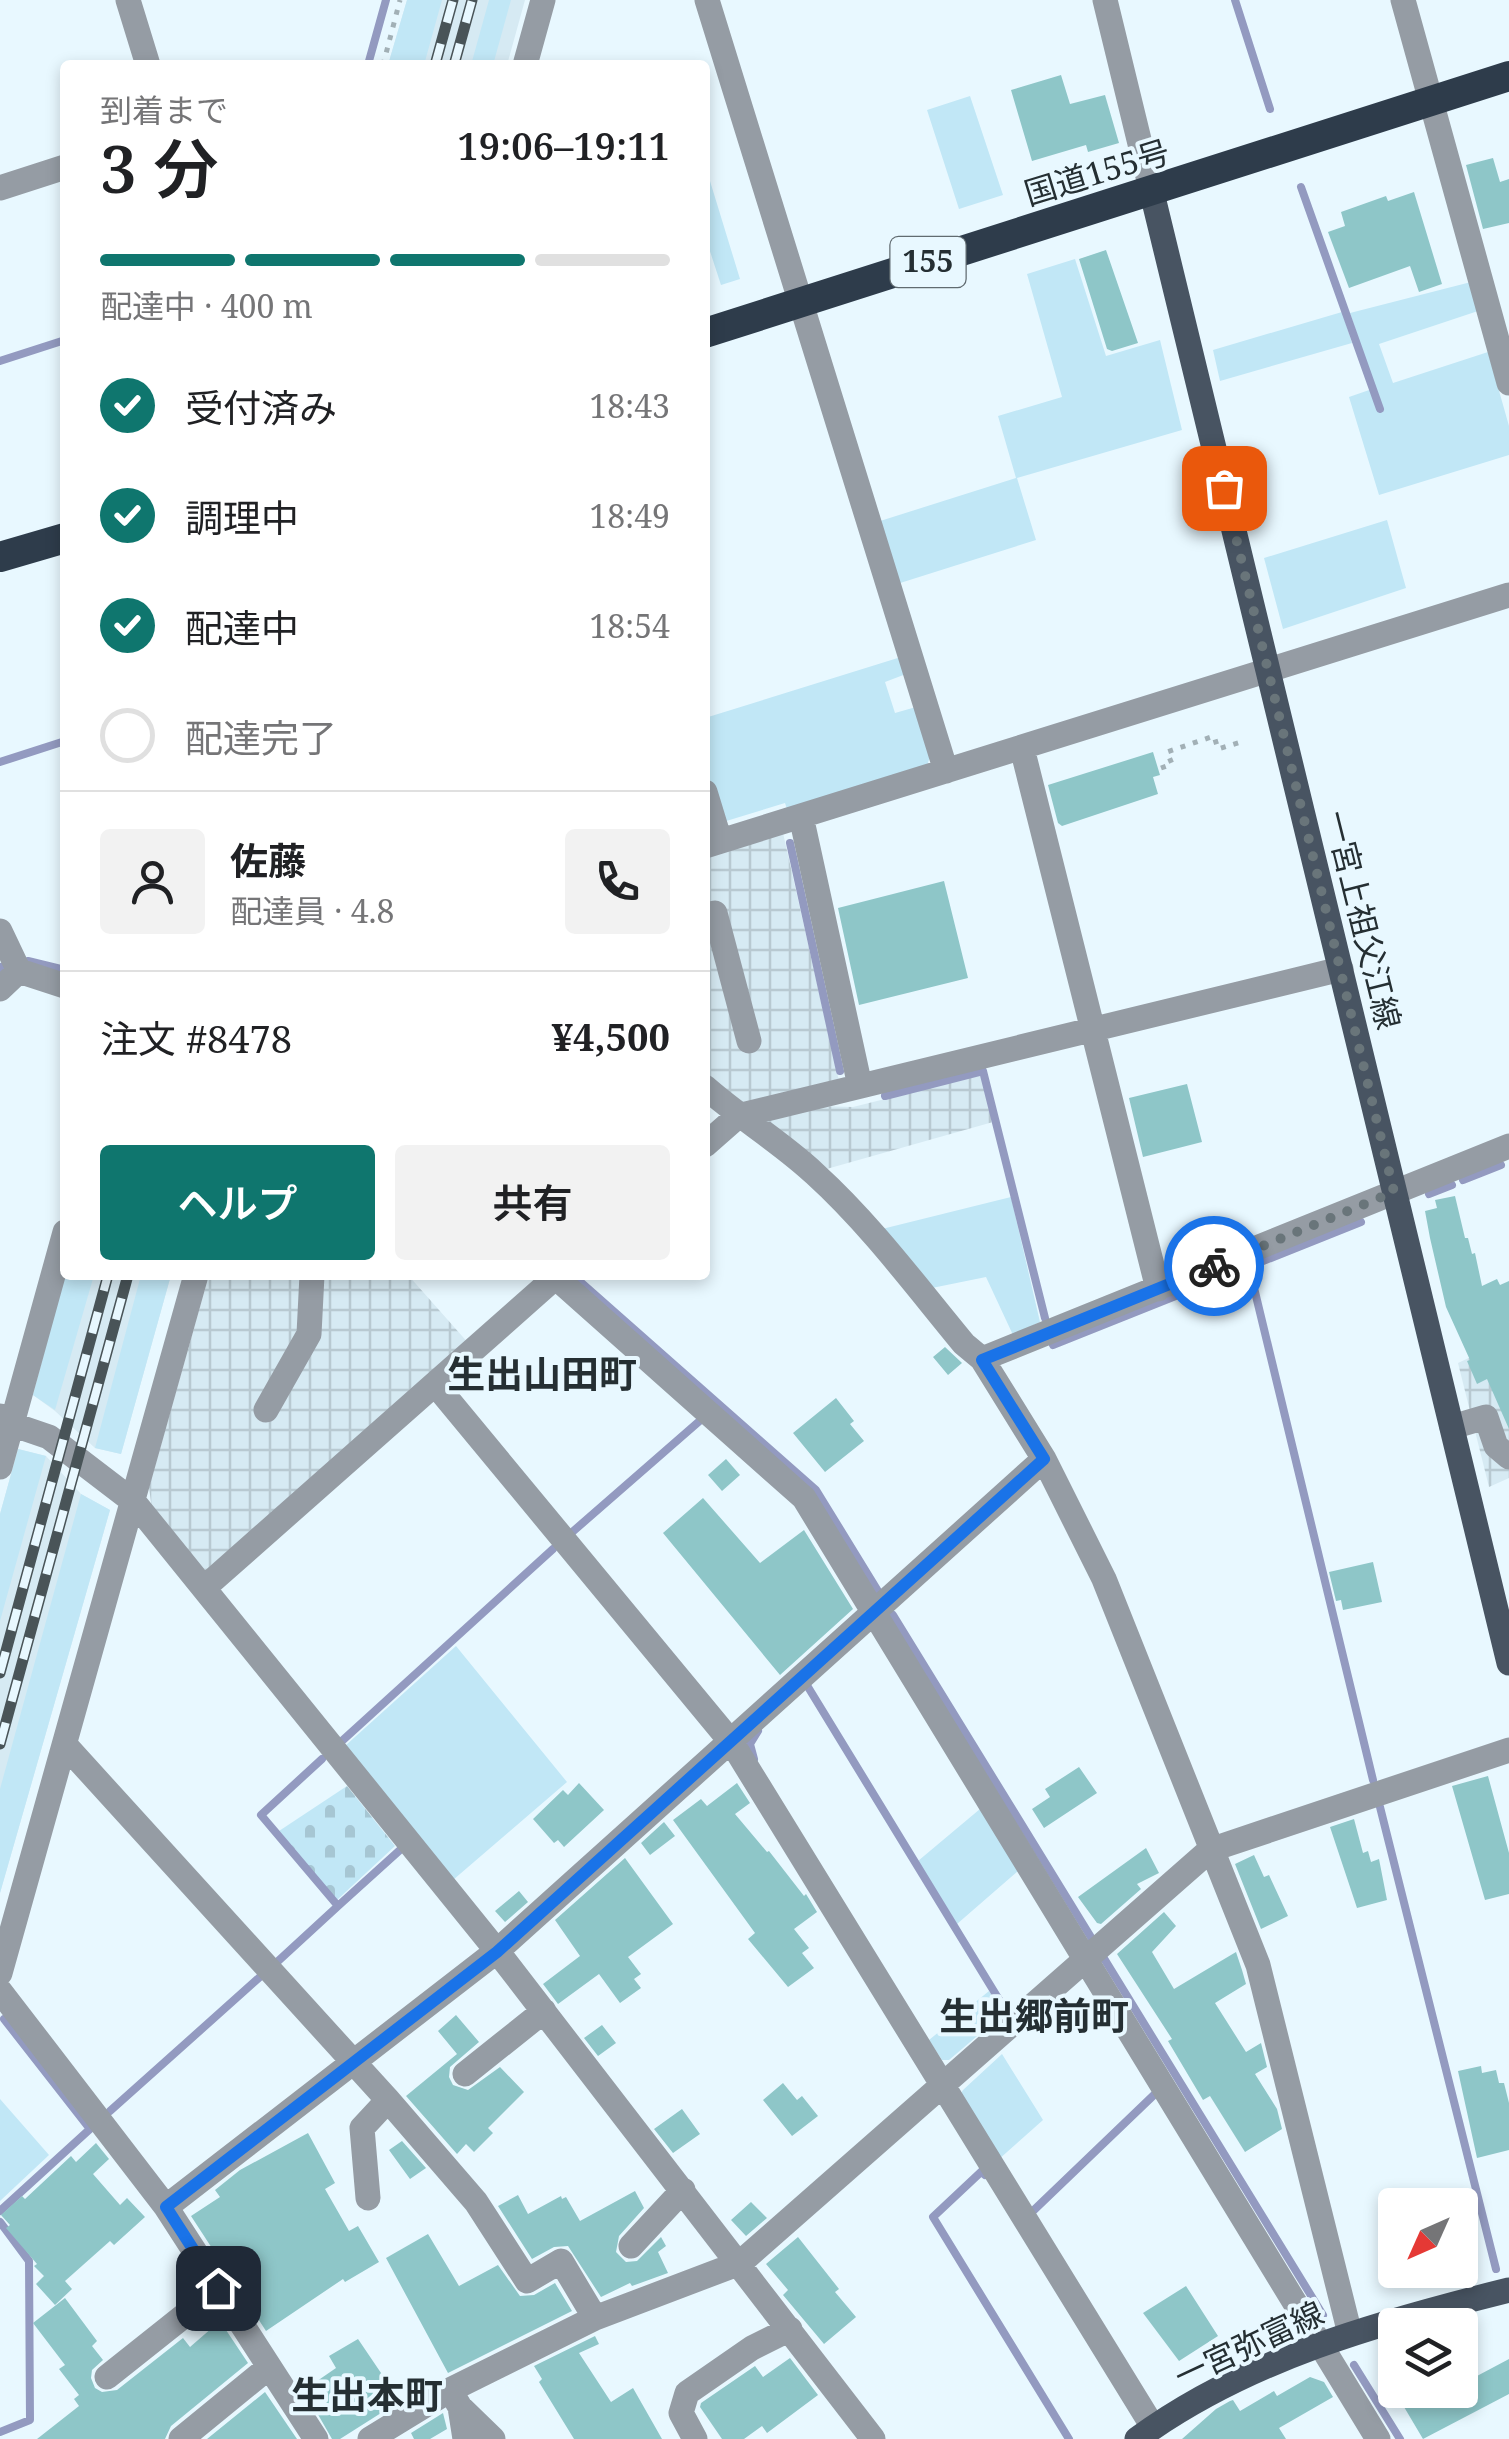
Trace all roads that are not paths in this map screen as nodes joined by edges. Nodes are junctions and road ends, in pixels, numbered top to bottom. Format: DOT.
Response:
graph roads {
  1 [pos="128,0"];
  2 [pos="543,0"];
  3 [pos="707,0"];
  4 [pos="1105,0"];
  5 [pos="1402,0"];
  6 [pos="146,60"];
  7 [pos="525,60"];
  8 [pos="1509,76"];
  9 [pos="1429,102"];
  10 [pos="60,169"];
  11 [pos="0,188"];
  12 [pos="1152,192"];
  13 [pos="798,302"];
  14 [pos="710,332"];
  15 [pos="1509,382"];
  16 [pos="60,539"];
  17 [pos="0,557"];
  18 [pos="1509,595"];
  19 [pos="1268,672"];
  20 [pos="1022,748"];
  21 [pos="946,771"];
  22 [pos="801,816"];
  23 [pos="713,843"];
  24 [pos="710,913"];
  25 [pos="0,931"];
  26 [pos="1341,969"];
  27 [pos="20,971"];
  28 [pos="60,984"];
  29 [pos="0,989"];
  30 [pos="1093,1030"];
  31 [pos="749,1040"];
  32 [pos="860,1086"];
  33 [pos="710,1091"];
  34 [pos="738,1116"];
  35 [pos="710,1141"];
  36 [pos="1509,1146"];
  37 [pos="1394,1192"];
  38 [pos="60,1248"];
  39 [pos="195,1280"];
  40 [pos="312,1280"];
  41 [pos="551,1280"];
  42 [pos="559,1280"];
  43 [pos="1158,1289"];
  44 [pos="982,1360"];
  45 [pos="434,1384"];
  46 [pos="266,1410"];
  47 [pos="6,1420"];
  48 [pos="1452,1427"];
  49 [pos="1509,1457"];
  50 [pos="1044,1459"];
  51 [pos="0,1467"];
  52 [pos="134,1502"];
  53 [pos="204,1588"];
  54 [pos="874,1614"];
  55 [pos="1509,1663"];
  56 [pos="732,1743"];
  57 [pos="66,1746"];
  58 [pos="1509,1750"];
  59 [pos="1210,1850"];
  60 [pos="497,1952"];
  61 [pos="1094,1952"];
  62 [pos="1,1967"];
  63 [pos="0,1992"];
  64 [pos="544,2011"];
  65 [pos="354,2061"];
  66 [pos="465,2074"];
  67 [pos="943,2085"];
  68 [pos="388,2100"];
  69 [pos="682,2190"];
  70 [pos="368,2198"];
  71 [pos="166,2207"];
  72 [pos="631,2246"];
  73 [pos="740,2263"];
  74 [pos="218,2288"];
  75 [pos="1509,2290"];
  76 [pos="595,2318"];
  77 [pos="790,2329"];
  78 [pos="1350,2334"];
  79 [pos="1319,2343"];
  80 [pos="270,2367"];
  81 [pos="108,2377"];
  82 [pos="455,2398"];
  83 [pos="1145,2433"];
  84 [pos="181,2439"];
  85 [pos="316,2439"];
  86 [pos="370,2439"];
  87 [pos="465,2439"];
  88 [pos="494,2439"];
  89 [pos="695,2439"];
  90 [pos="873,2439"];
  91 [pos="1378,2439"];
  1 -- 6 [label="street"];
  2 -- 7 [label="street"];
  3 -- 13 [label="street"];
  4 -- 12 [label="street"];
  5 -- 9 [label="street"];
  8 -- 9 [label="highway, 国道155号 / 155"];
  9 -- 12 [label="highway, 国道155号 / 155"];
  9 -- 15 [label="street"];
  10 -- 11 [label="street"];
  12 -- 13 [label="highway, 国道155号 / 155"];
  12 -- 19 [label="main road, 一宮上祖父江線"];
  13 -- 14 [label="highway, 国道155号 / 155"];
  13 -- 21 [label="street"];
  16 -- 17 [label="highway"];
  18 -- 19 [label="street"];
  19 -- 20 [label="street"];
  19 -- 26 [label="main road, 一宮上祖父江線"];
  20 -- 21 [label="street"];
  20 -- 30 [label="street"];
  21 -- 22 [label="street"];
  22 -- 23 [label="street"];
  22 -- 32 [label="street"];
  24 -- 31 [label="street"];
  25 -- 27 [label="street"];
  26 -- 30 [label="street"];
  26 -- 37 [label="main road, 一宮上祖父江線"];
  27 -- 28 [label="street"];
  27 -- 29 [label="street"];
  30 -- 32 [label="street"];
  30 -- 43 [label="street"];
  32 -- 34 [label="street"];
  33 -- 34 [label="street"];
  34 -- 35 [label="street"];
  34 -- 44 [label="street"];
  36 -- 37 [label="street"];
  37 -- 43 [label="street"];
  37 -- 48 [label="main road, 一宮上祖父江線"];
  38 -- 47 [label="street"];
  39 -- 52 [label="street"];
  40 -- 46 [label="street"];
  41 -- 45 [label="street"];
  42 -- 54 [label="street"];
  43 -- 44 [label="street"];
  44 -- 50 [label="street"];
  45 -- 53 [label="street"];
  45 -- 56 [label="street"];
  47 -- 51 [label="street"];
  47 -- 52 [label="street"];
  48 -- 49 [label="street"];
  48 -- 55 [label="main road, 一宮上祖父江線"];
  50 -- 54 [label="street"];
  50 -- 59 [label="street"];
  52 -- 53 [label="street"];
  52 -- 57 [label="street"];
  53 -- 60 [label="street"];
  54 -- 56 [label="street"];
  54 -- 61 [label="street"];
  56 -- 60 [label="street"];
  56 -- 67 [label="street"];
  57 -- 62 [label="street"];
  57 -- 65 [label="street"];
  58 -- 59 [label="street"];
  59 -- 61 [label="street"];
  59 -- 78 [label="street"];
  60 -- 64 [label="street"];
  60 -- 65 [label="street"];
  61 -- 67 [label="street"];
  61 -- 79 [label="street"];
  63 -- 71 [label="street"];
  64 -- 66 [label="street"];
  64 -- 69 [label="street"];
  65 -- 68 [label="street"];
  65 -- 71 [label="street"];
  67 -- 73 [label="street"];
  67 -- 83 [label="street"];
  68 -- 70 [label="street"];
  68 -- 76 [label="street"];
  69 -- 72 [label="street"];
  69 -- 73 [label="street"];
  71 -- 74 [label="street"];
  73 -- 76 [label="street"];
  73 -- 77 [label="street"];
  74 -- 80 [label="street"];
  74 -- 81 [label="street"];
  75 -- 78 [label="main road, 一宮弥富線"];
  76 -- 82 [label="street"];
  77 -- 89 [label="street"];
  77 -- 90 [label="street"];
  78 -- 79 [label="main road, 一宮弥富線"];
  79 -- 83 [label="main road, 一宮弥富線"];
  79 -- 91 [label="street"];
  80 -- 84 [label="street"];
  80 -- 85 [label="street"];
  82 -- 86 [label="street"];
  82 -- 87 [label="street"];
  82 -- 88 [label="street"];
}
